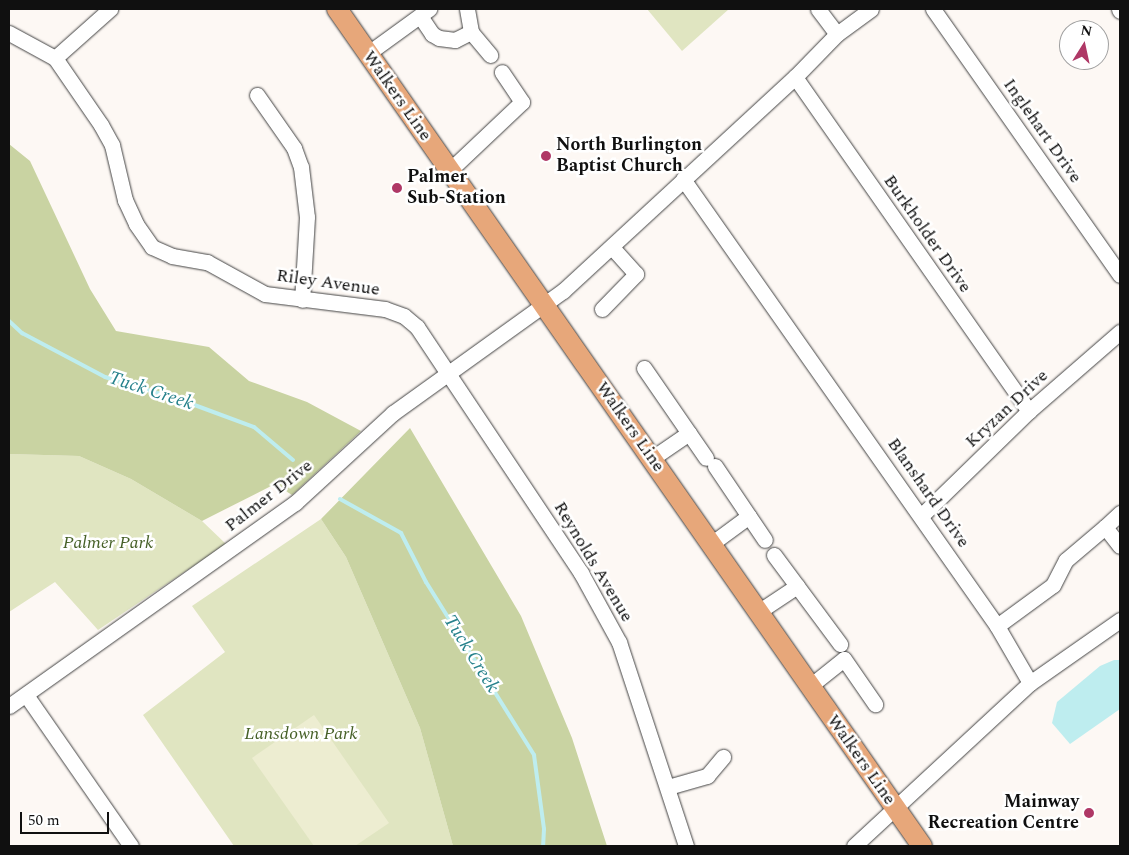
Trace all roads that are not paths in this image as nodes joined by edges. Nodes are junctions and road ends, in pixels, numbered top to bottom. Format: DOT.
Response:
graph roads {
  1 [pos="110,9"];
  2 [pos="337,9"];
  3 [pos="467,9"];
  4 [pos="818,9"];
  5 [pos="871,9"];
  6 [pos="933,9"];
  7 [pos="424,12"];
  8 [pos="471,32"];
  9 [pos="9,33"];
  10 [pos="837,34"];
  11 [pos="367,54"];
  12 [pos="490,55"];
  13 [pos="55,58"];
  14 [pos="502,72"];
  15 [pos="795,77"];
  16 [pos="257,95"];
  17 [pos="450,170"];
  18 [pos="683,179"];
  19 [pos="612,247"];
  20 [pos="1120,275"];
  21 [pos="302,300"];
  22 [pos="544,306"];
  23 [pos="602,309"];
  24 [pos="1120,332"];
  25 [pos="644,368"];
  26 [pos="448,372"];
  27 [pos="1029,411"];
  28 [pos="689,433"];
  29 [pos="652,459"];
  30 [pos="1120,513"];
  31 [pos="749,516"];
  32 [pos="922,516"];
  33 [pos="1105,527"];
  34 [pos="765,540"];
  35 [pos="711,544"];
  36 [pos="1120,546"];
  37 [pos="774,554"];
  38 [pos="797,586"];
  39 [pos="758,612"];
  40 [pos="1120,620"];
  41 [pos="997,626"];
  42 [pos="840,644"];
  43 [pos="1030,683"];
  44 [pos="810,686"];
  45 [pos="26,695"];
  46 [pos="875,704"];
  47 [pos="9,706"];
  48 [pos="723,757"];
  49 [pos="668,787"];
  50 [pos="896,811"];
  51 [pos="131,846"];
  52 [pos="686,846"];
  53 [pos="854,846"];
  54 [pos="922,846"];
  1 -- 13 [label="street"];
  2 -- 11 [label="main road, Walkers Line"];
  3 -- 8 [label="street"];
  4 -- 10 [label="street"];
  5 -- 10 [label="street, Palmer Drive"];
  6 -- 20 [label="street, Inglehart Drive"];
  7 -- 8 [label="street"];
  7 -- 11 [label="street"];
  8 -- 12 [label="street"];
  9 -- 13 [label="street, Riley Avenue"];
  10 -- 15 [label="street, Palmer Drive"];
  11 -- 17 [label="main road, Walkers Line"];
  13 -- 21 [label="street, Riley Avenue"];
  14 -- 17 [label="street"];
  15 -- 18 [label="street, Palmer Drive"];
  15 -- 27 [label="street, Burkholder Drive"];
  16 -- 21 [label="street"];
  17 -- 22 [label="main road, Walkers Line"];
  18 -- 19 [label="street, Palmer Drive"];
  18 -- 32 [label="street, Blanshard Drive"];
  19 -- 22 [label="street, Palmer Drive"];
  19 -- 23 [label="street"];
  21 -- 26 [label="street, Riley Avenue"];
  22 -- 26 [label="street, Palmer Drive"];
  22 -- 29 [label="main road, Walkers Line"];
  24 -- 27 [label="street, Kryzan Drive"];
  25 -- 28 [label="street"];
  26 -- 45 [label="street, Palmer Drive"];
  26 -- 49 [label="street, Reynolds Avenue"];
  27 -- 32 [label="street, Kryzan Drive"];
  28 -- 29 [label="street"];
  28 -- 31 [label="street"];
  29 -- 35 [label="main road, Walkers Line"];
  30 -- 33 [label="street"];
  31 -- 34 [label="street"];
  31 -- 35 [label="street"];
  32 -- 41 [label="street, Blanshard Drive"];
  33 -- 36 [label="street"];
  33 -- 41 [label="street"];
  35 -- 39 [label="main road, Walkers Line"];
  37 -- 38 [label="street"];
  38 -- 39 [label="street"];
  38 -- 42 [label="street"];
  39 -- 44 [label="main road, Walkers Line"];
  40 -- 43 [label="street"];
  41 -- 43 [label="street, Blanshard Drive"];
  43 -- 50 [label="street"];
  44 -- 46 [label="street"];
  44 -- 50 [label="main road, Walkers Line"];
  45 -- 47 [label="street, Palmer Drive"];
  45 -- 51 [label="street"];
  48 -- 49 [label="street"];
  49 -- 52 [label="street, Reynolds Avenue"];
  50 -- 53 [label="street"];
  50 -- 54 [label="main road, Walkers Line"];
}
